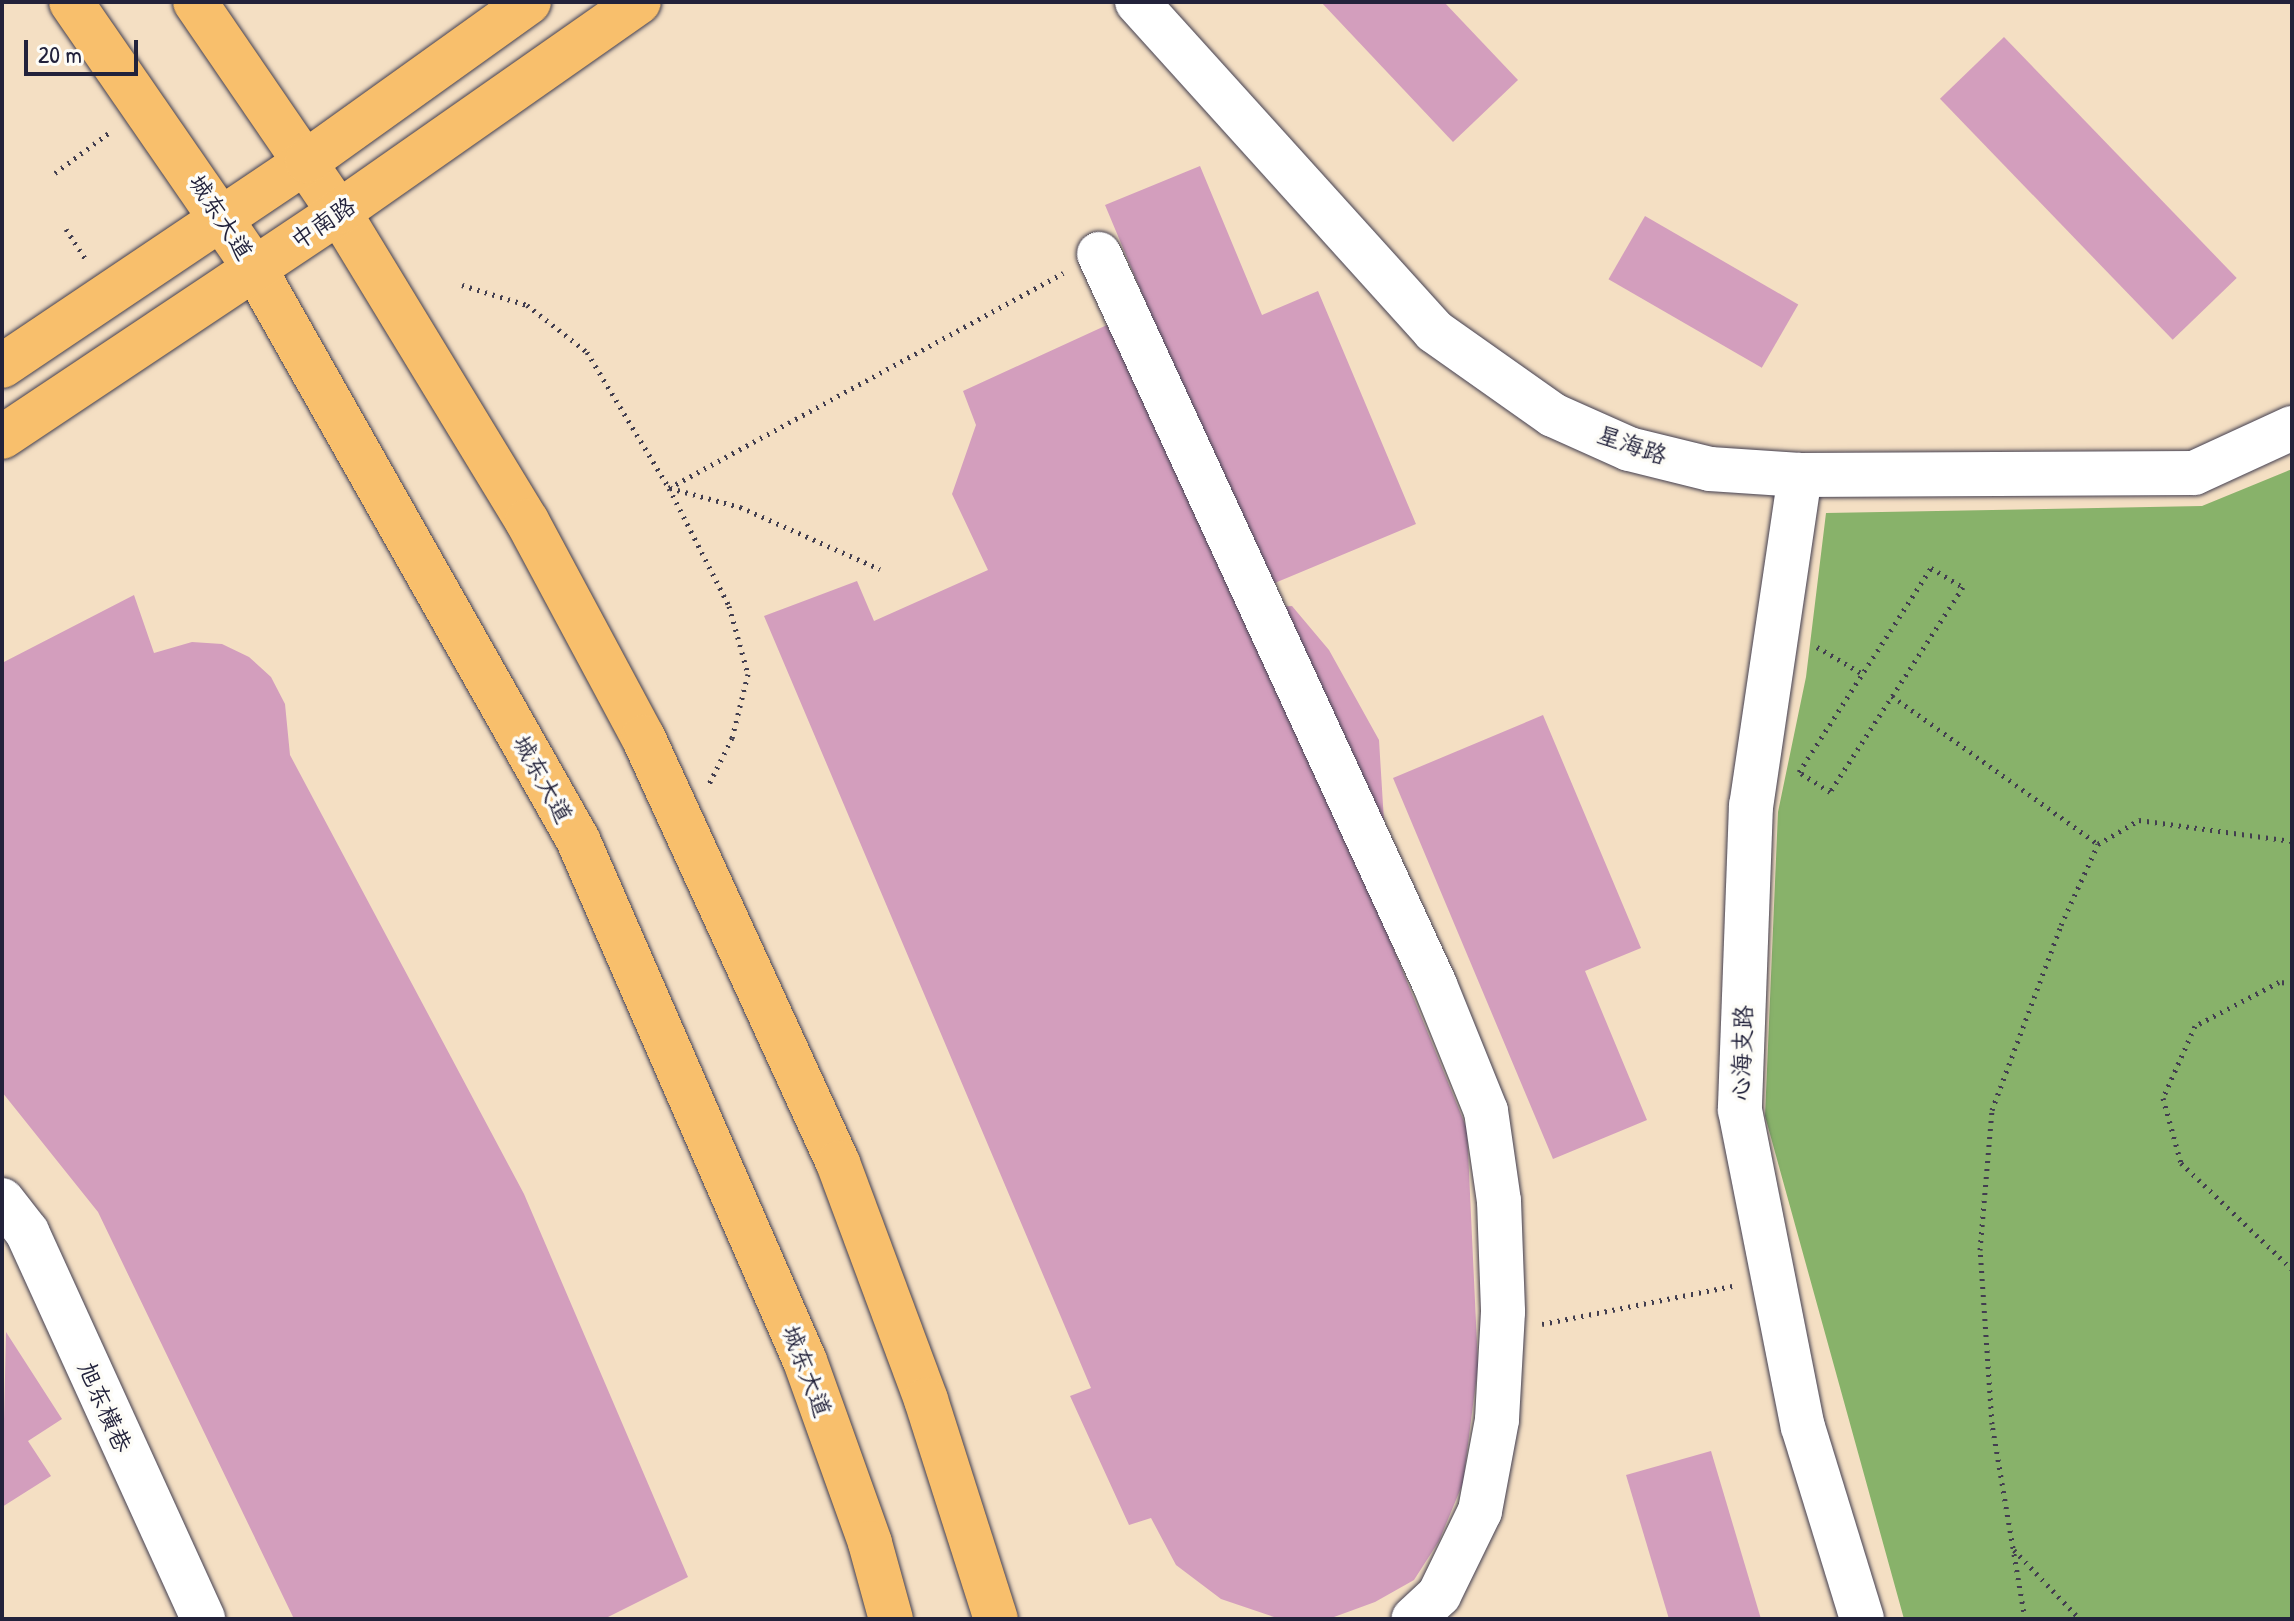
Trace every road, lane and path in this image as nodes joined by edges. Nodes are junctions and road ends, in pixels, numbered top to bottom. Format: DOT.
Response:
graph roads {
  1 [pos="71,2"];
  2 [pos="195,2"];
  3 [pos="529,2"];
  4 [pos="639,2"];
  5 [pos="1137,2"];
  6 [pos="146,105"];
  7 [pos="307,161"];
  8 [pos="55,173"];
  9 [pos="339,212"];
  10 [pos="223,218"];
  11 [pos="1099,254"];
  12 [pos="255,269"];
  13 [pos="462,285"];
  14 [pos="2,366"];
  15 [pos="2292,428"];
  16 [pos="2,437"];
  17 [pos="1800,475"];
  18 [pos="669,488"];
  19 [pos="880,569"];
  20 [pos="1781,625"];
  21 [pos="1861,673"];
  22 [pos="1892,696"];
  23 [pos="686,832"];
  24 [pos="2292,841"];
  25 [pos="2098,844"];
  26 [pos="2292,983"];
  27 [pos="2,1200"];
  28 [pos="2292,1269"];
  29 [pos="1773,1278"];
  30 [pos="1502,1331"];
  31 [pos="2013,1549"];
  32 [pos="203,1619"];
  33 [pos="891,1619"];
  34 [pos="996,1619"];
  35 [pos="1413,1619"];
  36 [pos="1862,1619"];
  37 [pos="2025,1619"];
  38 [pos="2080,1619"];
  1 -- 6 [label="main road, 城东大道"];
  2 -- 7 [label="main road"];
  3 -- 7 [label="main road"];
  4 -- 9 [label="main road, 中南路"];
  5 -- 17 [label="street, 星海路"];
  6 -- 8 [label="path"];
  6 -- 10 [label="main road, 城东大道"];
  7 -- 9 [label="main road"];
  7 -- 10 [label="main road"];
  9 -- 12 [label="main road, 中南路"];
  9 -- 23 [label="main road"];
  10 -- 12 [label="main road, 城东大道"];
  10 -- 14 [label="main road"];
  11 -- 18 [label="path"];
  11 -- 30 [label="street"];
  12 -- 16 [label="main road, 中南路"];
  12 -- 33 [label="main road, 城东大道"];
  13 -- 18 [label="path"];
  15 -- 17 [label="street, 星海路"];
  17 -- 20 [label="street, 心海支路"];
  18 -- 19 [label="path"];
  18 -- 23 [label="path"];
  20 -- 21 [label="path"];
  20 -- 29 [label="street, 心海支路"];
  21 -- 22 [label="path"];
  21 -- 22 [label="path"];
  22 -- 25 [label="path"];
  23 -- 34 [label="main road"];
  24 -- 25 [label="path"];
  25 -- 31 [label="path"];
  26 -- 28 [label="path"];
  27 -- 32 [label="street, 旭东横巷"];
  29 -- 30 [label="path"];
  29 -- 36 [label="street, 心海支路"];
  30 -- 35 [label="street"];
  31 -- 37 [label="path"];
  31 -- 38 [label="path"];
}
